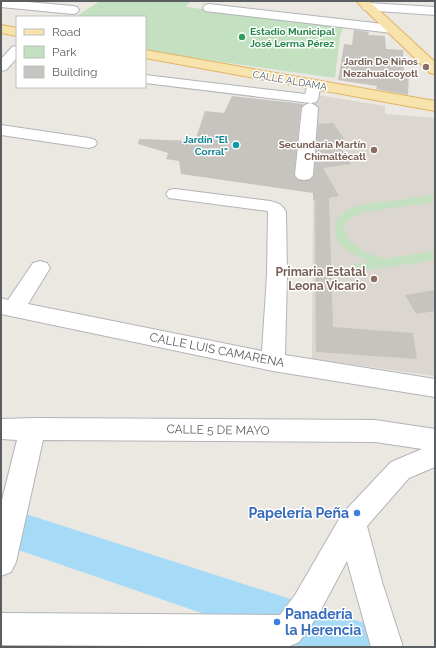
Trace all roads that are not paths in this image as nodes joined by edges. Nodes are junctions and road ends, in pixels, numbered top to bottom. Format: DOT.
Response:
graph roads {
  1 [pos="1,3"];
  2 [pos="368,7"];
  3 [pos="210,8"];
  4 [pos="351,9"];
  5 [pos="435,11"];
  6 [pos="65,16"];
  7 [pos="392,28"];
  8 [pos="1,29"];
  9 [pos="16,32"];
  10 [pos="16,51"];
  11 [pos="146,54"];
  12 [pos="6,63"];
  13 [pos="432,64"];
  14 [pos="146,79"];
  15 [pos="314,84"];
  16 [pos="310,104"];
  17 [pos="247,106"];
  18 [pos="435,106"];
  19 [pos="1,130"];
  20 [pos="90,143"];
  21 [pos="304,175"];
  22 [pos="175,194"];
  23 [pos="40,268"];
  24 [pos="8,307"];
  25 [pos="273,362"];
  26 [pos="435,388"];
  27 [pos="1,428"];
  28 [pos="33,428"];
  29 [pos="435,440"];
  30 [pos="435,455"];
  31 [pos="352,523"];
  32 [pos="1,562"];
  33 [pos="1,628"];
  34 [pos="288,639"];
  35 [pos="387,647"];
  1 -- 6 [label="street"];
  2 -- 4 [label="street"];
  2 -- 5 [label="street"];
  2 -- 7 [label="main road"];
  3 -- 7 [label="street"];
  7 -- 13 [label="main road"];
  8 -- 9 [label="main road"];
  10 -- 12 [label="street"];
  11 -- 15 [label="main road, CALLE ALDAMA"];
  14 -- 16 [label="street"];
  15 -- 16 [label="street"];
  15 -- 18 [label="main road, CALLE ALDAMA"];
  16 -- 17 [label="street"];
  16 -- 21 [label="street"];
  19 -- 20 [label="street"];
  22 -- 25 [label="street"];
  23 -- 24 [label="street"];
  24 -- 25 [label="street, CALLE LUIS CAMARENA"];
  25 -- 26 [label="street, CALLE LUIS CAMARENA"];
  27 -- 28 [label="street, CALLE 5 DE MAYO"];
  28 -- 29 [label="street, CALLE 5 DE MAYO"];
  28 -- 32 [label="street"];
  30 -- 31 [label="street"];
  31 -- 34 [label="street"];
  31 -- 35 [label="street"];
  33 -- 34 [label="street"];
}
